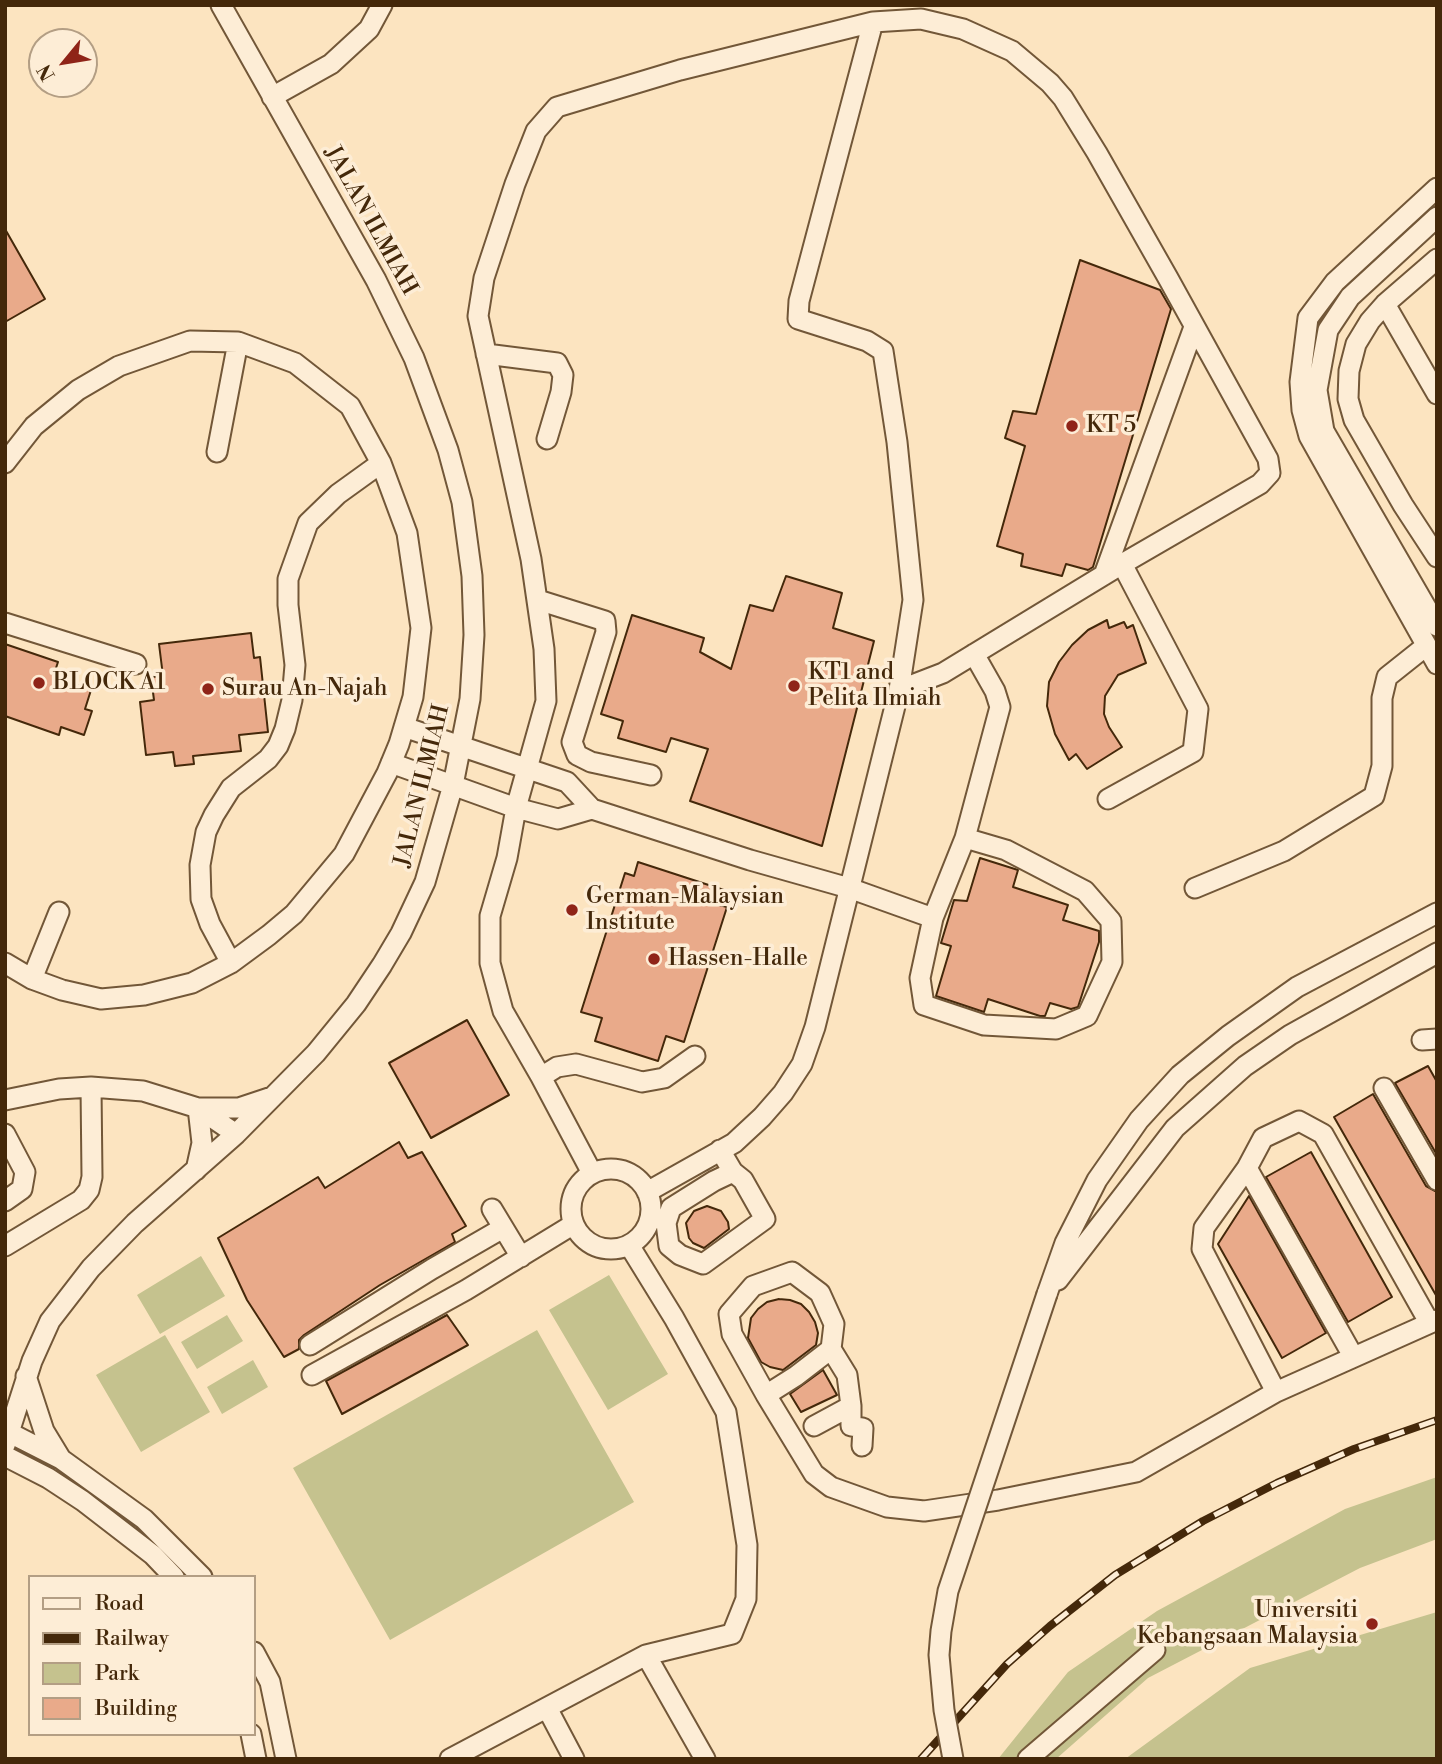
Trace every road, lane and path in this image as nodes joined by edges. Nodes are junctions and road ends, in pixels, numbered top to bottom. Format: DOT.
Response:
graph roads {
  1 [pos="221,5"];
  2 [pos="382,5"];
  3 [pos="873,22"];
  4 [pos="272,97"];
  5 [pos="1430,194"];
  6 [pos="1436,220"];
  7 [pos="1437,259"];
  8 [pos="1384,304"];
  9 [pos="1194,327"];
  10 [pos="238,342"];
  11 [pos="486,354"];
  12 [pos="1437,394"];
  13 [pos="547,439"];
  14 [pos="217,452"];
  15 [pos="5,463"];
  16 [pos="381,463"];
  17 [pos="1437,556"];
  18 [pos="1122,564"];
  19 [pos="1104,575"];
  20 [pos="538,600"];
  21 [pos="5,623"];
  22 [pos="1437,626"];
  23 [pos="1426,646"];
  24 [pos="974,654"];
  25 [pos="136,664"];
  26 [pos="1437,664"];
  27 [pos="899,690"];
  28 [pos="404,727"];
  29 [pos="462,746"];
  30 [pos="391,763"];
  31 [pos="527,769"];
  32 [pos="651,775"];
  33 [pos="453,785"];
  34 [pos="1108,799"];
  35 [pos="516,808"];
  36 [pos="592,809"];
  37 [pos="965,838"];
  38 [pos="849,888"];
  39 [pos="1195,888"];
  40 [pos="59,912"];
  41 [pos="1437,913"];
  42 [pos="933,918"];
  43 [pos="1437,953"];
  44 [pos="231,962"];
  45 [pos="5,963"];
  46 [pos="32,979"];
  47 [pos="695,1056"];
  48 [pos="541,1077"];
  49 [pos="90,1087"];
  50 [pos="1384,1088"];
  51 [pos="276,1095"];
  52 [pos="5,1100"];
  53 [pos="198,1108"];
  54 [pos="5,1134"];
  55 [pos="236,1134"];
  56 [pos="720,1150"];
  57 [pos="1247,1168"];
  58 [pos="196,1170"];
  59 [pos="733,1172"];
  60 [pos="592,1173"];
  61 [pos="1437,1180"];
  62 [pos="647,1192"];
  63 [pos="5,1200"];
  64 [pos="492,1209"];
  65 [pos="574,1224"];
  66 [pos="503,1228"];
  67 [pos="629,1245"];
  68 [pos="5,1246"];
  69 [pos="521,1257"];
  70 [pos="1047,1294"];
  71 [pos="1433,1321"];
  72 [pos="310,1345"];
  73 [pos="831,1349"];
  74 [pos="1353,1356"];
  75 [pos="26,1376"];
  76 [pos="312,1376"];
  77 [pos="1276,1392"];
  78 [pos="766,1395"];
  79 [pos="851,1406"];
  80 [pos="814,1426"];
  81 [pos="8,1439"];
  82 [pos="862,1446"];
  83 [pos="5,1457"];
  84 [pos="61,1459"];
  85 [pos="172,1575"];
  86 [pos="200,1575"];
  87 [pos="1154,1650"];
  88 [pos="646,1655"];
  89 [pos="256,1656"];
  90 [pos="547,1708"];
  91 [pos="251,1736"];
  92 [pos="701,1752"];
  93 [pos="479,1753"];
  94 [pos="256,1759"];
  95 [pos="286,1759"];
  96 [pos="450,1759"];
  97 [pos="574,1759"];
  98 [pos="953,1759"];
  99 [pos="1028,1759"];
  1 -- 4 [label="street, JALAN ILMIAH"];
  2 -- 4 [label="street"];
  3 -- 9 [label="street"];
  3 -- 11 [label="street"];
  3 -- 27 [label="street"];
  4 -- 29 [label="street, JALAN ILMIAH"];
  5 -- 6 [label="street"];
  5 -- 23 [label="street"];
  6 -- 22 [label="street"];
  7 -- 8 [label="street"];
  8 -- 12 [label="street"];
  8 -- 17 [label="street"];
  9 -- 18 [label="street"];
  9 -- 19 [label="street"];
  10 -- 14 [label="street"];
  10 -- 15 [label="street"];
  10 -- 16 [label="street"];
  11 -- 13 [label="street"];
  11 -- 20 [label="street"];
  16 -- 28 [label="street"];
  16 -- 44 [label="street"];
  18 -- 19 [label="street"];
  18 -- 34 [label="street"];
  19 -- 24 [label="street"];
  20 -- 31 [label="street"];
  20 -- 32 [label="street"];
  21 -- 25 [label="street"];
  23 -- 26 [label="street"];
  23 -- 39 [label="street"];
  24 -- 27 [label="street"];
  24 -- 37 [label="street"];
  27 -- 38 [label="street"];
  28 -- 29 [label="street"];
  28 -- 30 [label="street"];
  29 -- 31 [label="street"];
  29 -- 33 [label="street, JALAN ILMIAH"];
  30 -- 33 [label="street"];
  30 -- 44 [label="street"];
  31 -- 35 [label="street"];
  31 -- 36 [label="street"];
  33 -- 35 [label="street"];
  33 -- 51 [label="street, JALAN ILMIAH"];
  35 -- 36 [label="street"];
  35 -- 48 [label="street"];
  36 -- 38 [label="street"];
  37 -- 42 [label="street"];
  37 -- 42 [label="street"];
  38 -- 42 [label="street"];
  38 -- 56 [label="street"];
  40 -- 46 [label="street"];
  41 -- 70 [label="street"];
  43 -- 70 [label="street"];
  44 -- 46 [label="street"];
  45 -- 46 [label="street"];
  47 -- 48 [label="street"];
  48 -- 60 [label="street"];
  49 -- 52 [label="street"];
  49 -- 53 [label="street"];
  49 -- 68 [label="street"];
  50 -- 61 [label="street"];
  51 -- 53 [label="street"];
  51 -- 55 [label="street, JALAN ILMIAH"];
  53 -- 55 [label="street"];
  53 -- 58 [label="street"];
  54 -- 63 [label="street"];
  55 -- 58 [label="street, JALAN ILMIAH"];
  56 -- 59 [label="street"];
  56 -- 62 [label="street"];
  57 -- 71 [label="street"];
  57 -- 74 [label="street"];
  57 -- 77 [label="street"];
  58 -- 75 [label="street, JALAN ILMIAH"];
  59 -- 59 [label="street"];
  60 -- 62 [label="street"];
  60 -- 65 [label="street"];
  62 -- 67 [label="street"];
  64 -- 66 [label="street"];
  65 -- 67 [label="street"];
  65 -- 69 [label="street"];
  66 -- 69 [label="street"];
  66 -- 72 [label="street"];
  67 -- 88 [label="street"];
  69 -- 76 [label="street"];
  70 -- 98 [label="street, bridge"];
  71 -- 74 [label="street"];
  73 -- 78 [label="street"];
  73 -- 78 [label="street"];
  73 -- 79 [label="street"];
  74 -- 77 [label="street"];
  75 -- 81 [label="street, JALAN ILMIAH"];
  75 -- 84 [label="street"];
  77 -- 78 [label="street"];
  79 -- 80 [label="street"];
  79 -- 82 [label="street"];
  81 -- 84 [label="street"];
  83 -- 85 [label="street"];
  84 -- 86 [label="street"];
  87 -- 99 [label="street"];
  88 -- 90 [label="street"];
  88 -- 92 [label="street"];
  89 -- 95 [label="street"];
  90 -- 93 [label="street"];
  90 -- 97 [label="street"];
  91 -- 94 [label="street"];
  93 -- 96 [label="street"];
}
